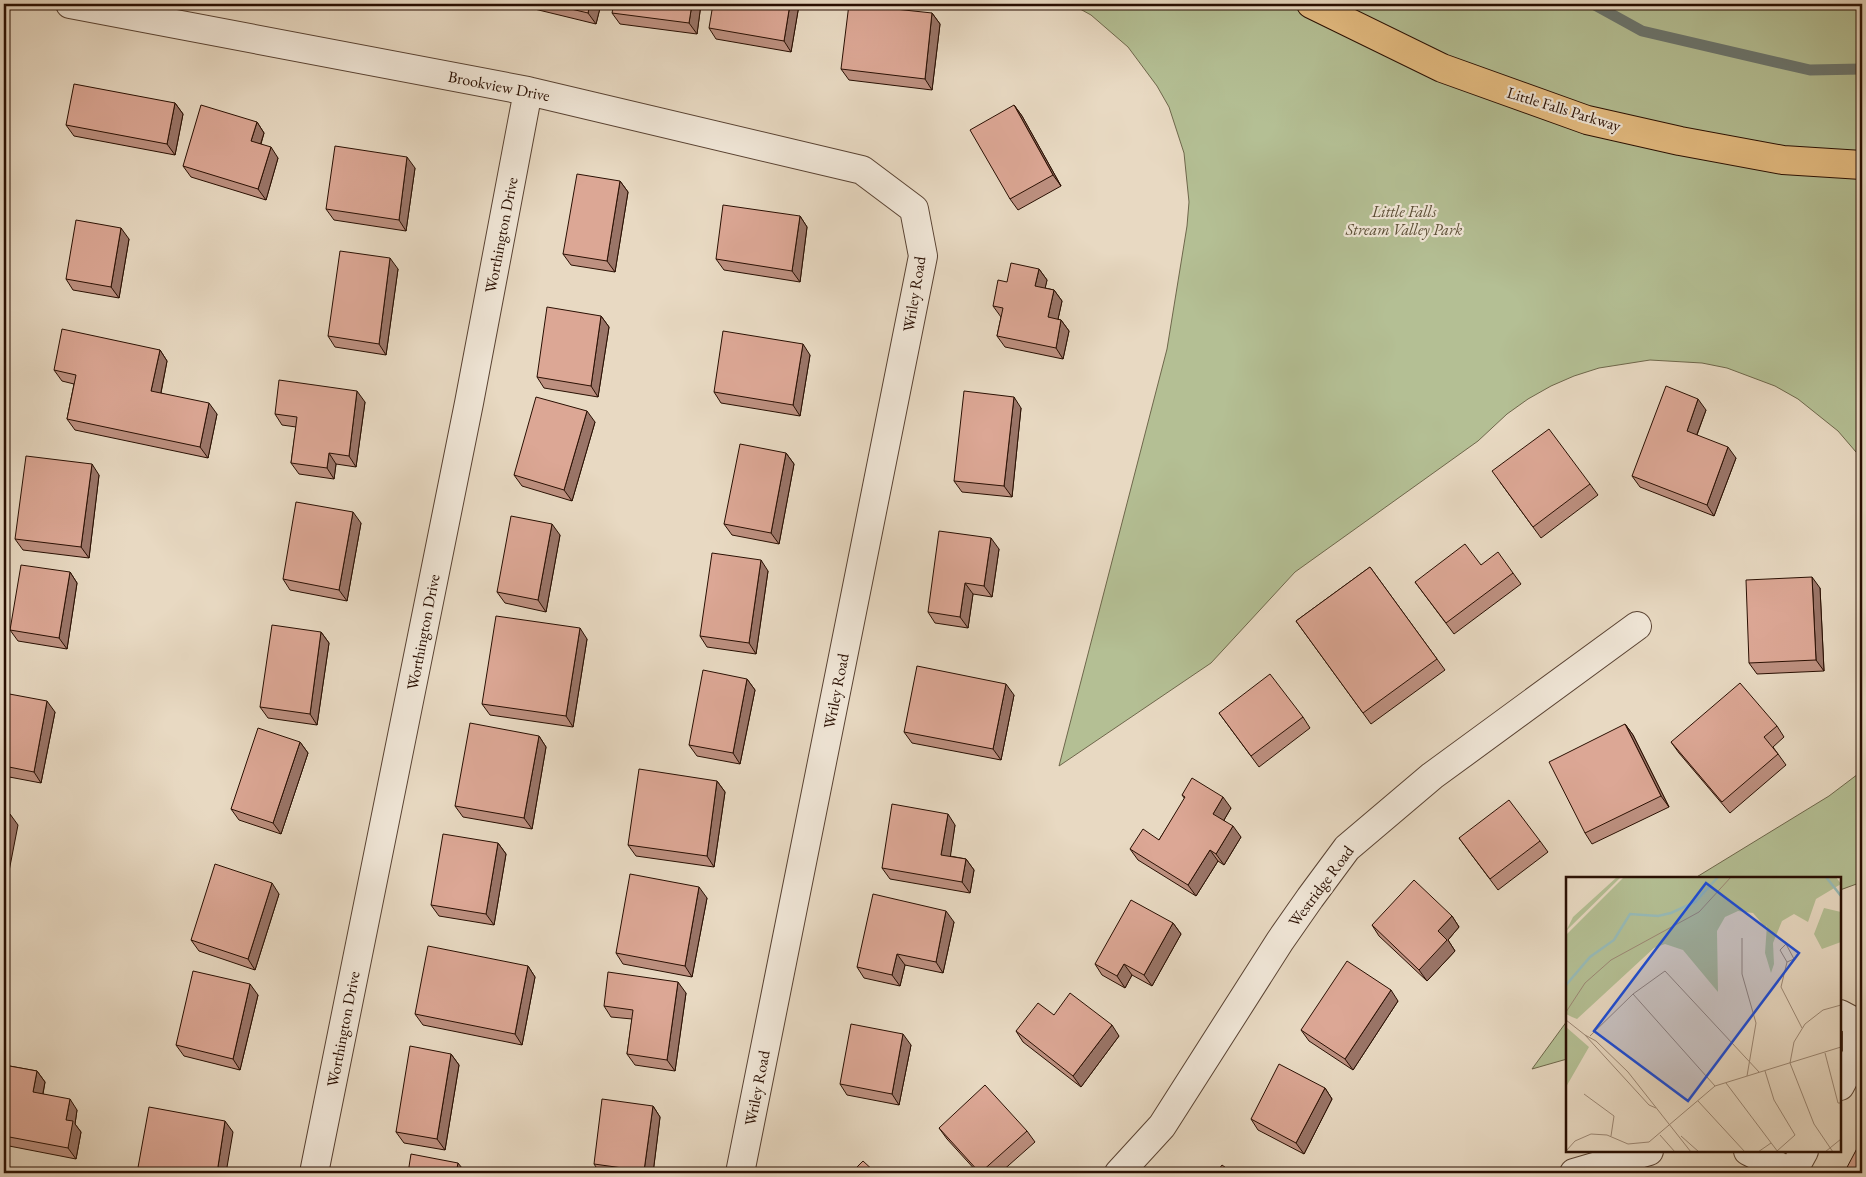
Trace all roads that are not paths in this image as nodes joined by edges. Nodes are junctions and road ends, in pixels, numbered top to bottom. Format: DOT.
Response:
graph roads {
  1 [pos="70,4"];
  2 [pos="1311,4"];
  3 [pos="528,91"];
  4 [pos="1862,165"];
  5 [pos="914,209"];
  6 [pos="1637,626"];
  7 [pos="1841,1015"];
  8 [pos="1841,1084"];
  9 [pos="1646,1152"];
  10 [pos="1750,1152"];
  11 [pos="1803,1152"];
  12 [pos="314,1173"];
  13 [pos="740,1173"];
  14 [pos="1119,1173"];
  15 [pos="1574,1173"];
  16 [pos="1792,1173"];
  1 -- 3 [label="street, Brookview Drive"];
  2 -- 4 [label="main road, Little Falls Parkway"];
  3 -- 5 [label="street, Brookview Drive"];
  3 -- 12 [label="street, Worthington Drive"];
  5 -- 13 [label="street, Wriley Road"];
  6 -- 14 [label="street, Westridge Road"];
  7 -- 8 [label="street"];
  9 -- 15 [label="street"];
  10 -- 16 [label="street"];
  11 -- 16 [label="street"];
}
